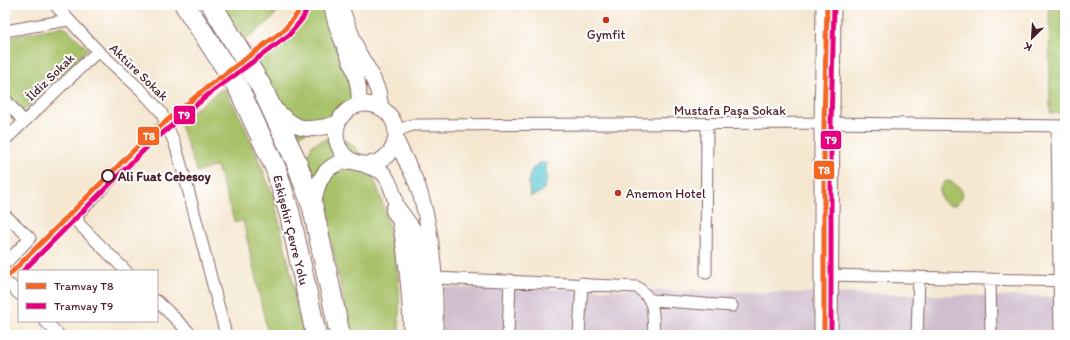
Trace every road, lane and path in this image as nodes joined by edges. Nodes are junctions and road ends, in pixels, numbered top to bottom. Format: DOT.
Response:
graph roads {
  1 [pos="55,5"];
  2 [pos="185,5"];
  3 [pos="212,5"];
  4 [pos="333,5"];
  5 [pos="340,5"];
  6 [pos="822,5"];
  7 [pos="834,5"];
  8 [pos="68,20"];
  9 [pos="5,32"];
  10 [pos="98,51"];
  11 [pos="5,99"];
  12 [pos="268,101"];
  13 [pos="359,105"];
  14 [pos="381,108"];
  15 [pos="24,122"];
  16 [pos="166,123"];
  17 [pos="338,123"];
  18 [pos="833,123"];
  19 [pos="707,124"];
  20 [pos="820,124"];
  21 [pos="1061,126"];
  22 [pos="396,136"];
  23 [pos="5,140"];
  24 [pos="358,163"];
  25 [pos="313,208"];
  26 [pos="396,210"];
  27 [pos="5,215"];
  28 [pos="5,264"];
  29 [pos="125,270"];
  30 [pos="706,273"];
  31 [pos="832,275"];
  32 [pos="919,277"];
  33 [pos="434,278"];
  34 [pos="990,279"];
  35 [pos="510,280"];
  36 [pos="1062,280"];
  37 [pos="582,283"];
  38 [pos="5,286"];
  39 [pos="18,293"];
  40 [pos="652,300"];
  41 [pos="158,302"];
  42 [pos="732,306"];
  43 [pos="46,322"];
  44 [pos="59,335"];
  45 [pos="192,335"];
  46 [pos="226,335"];
  47 [pos="316,335"];
  48 [pos="340,335"];
  49 [pos="411,335"];
  50 [pos="422,335"];
  51 [pos="435,335"];
  52 [pos="508,335"];
  53 [pos="579,335"];
  54 [pos="654,335"];
  55 [pos="820,335"];
  56 [pos="832,335"];
  57 [pos="917,335"];
  58 [pos="991,335"];
  59 [pos="1060,335"];
  1 -- 8 [label="street, Aktüre Sokak"];
  2 -- 47 [label="highway, Eskişehir Çevre Yolu"];
  3 -- 12 [label="highway, Eskişehir Çevre Yolu"];
  4 -- 13 [label="street"];
  5 -- 14 [label="street"];
  6 -- 20 [label="street"];
  7 -- 18 [label="street"];
  8 -- 9 [label="street"];
  8 -- 10 [label="street, Aktüre Sokak"];
  10 -- 15 [label="street, İldiz Sokak"];
  10 -- 16 [label="street, Aktüre Sokak"];
  11 -- 15 [label="street"];
  12 -- 17 [label="street"];
  12 -- 25 [label="highway, Eskişehir Çevre Yolu"];
  13 -- 14 [label="street"];
  13 -- 17 [label="street"];
  14 -- 22 [label="street"];
  15 -- 23 [label="street, İldiz Sokak"];
  16 -- 29 [label="street"];
  16 -- 46 [label="street, Aktüre Sokak"];
  17 -- 24 [label="street"];
  18 -- 20 [label="street, Mustafa Paşa Sokak"];
  18 -- 21 [label="street, Mustafa Paşa Sokak"];
  18 -- 31 [label="street"];
  19 -- 20 [label="street, Mustafa Paşa Sokak"];
  19 -- 22 [label="street, Mustafa Paşa Sokak"];
  19 -- 30 [label="street"];
  20 -- 55 [label="street"];
  21 -- 36 [label="street"];
  22 -- 24 [label="street"];
  22 -- 33 [label="street"];
  24 -- 25 [label="street"];
  24 -- 26 [label="street"];
  25 -- 48 [label="highway, Eskişehir Çevre Yolu"];
  26 -- 49 [label="street"];
  26 -- 50 [label="highway"];
  27 -- 28 [label="street"];
  31 -- 32 [label="street"];
  31 -- 56 [label="street"];
  32 -- 34 [label="street"];
  32 -- 57 [label="street"];
  33 -- 35 [label="street"];
  33 -- 51 [label="street"];
  34 -- 36 [label="street"];
  34 -- 58 [label="street"];
  35 -- 37 [label="street"];
  35 -- 52 [label="street"];
  36 -- 59 [label="street"];
  37 -- 40 [label="street"];
  37 -- 53 [label="street"];
  38 -- 39 [label="street"];
  40 -- 42 [label="street"];
  40 -- 54 [label="street"];
  41 -- 45 [label="street"];
  43 -- 44 [label="street"];
}
